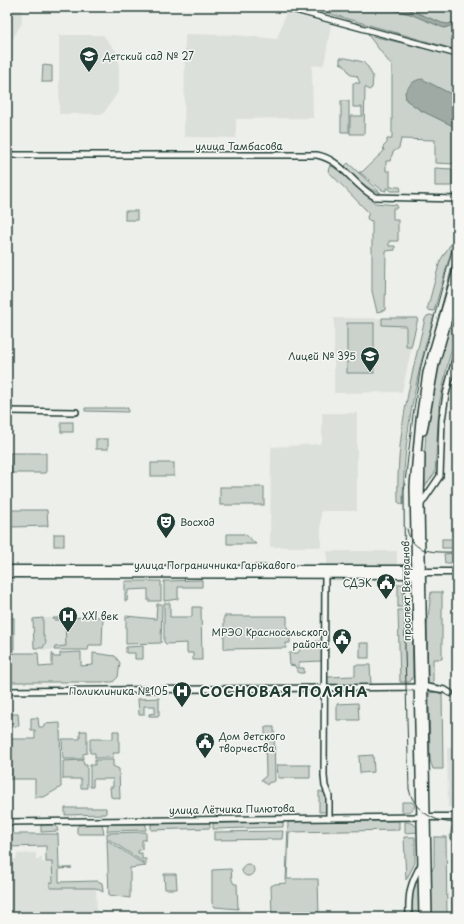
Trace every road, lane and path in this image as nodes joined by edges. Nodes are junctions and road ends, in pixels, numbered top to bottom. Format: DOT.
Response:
graph roads {
  1 [pos="284,7"];
  2 [pos="457,54"];
  3 [pos="7,155"];
  4 [pos="457,199"];
  5 [pos="457,270"];
  6 [pos="457,288"];
  7 [pos="457,351"];
  8 [pos="7,412"];
  9 [pos="76,412"];
  10 [pos="420,505"];
  11 [pos="7,569"];
  12 [pos="325,572"];
  13 [pos="418,572"];
  14 [pos="457,572"];
  15 [pos="7,574"];
  16 [pos="421,687"];
  17 [pos="325,688"];
  18 [pos="7,691"];
  19 [pos="450,693"];
  20 [pos="424,817"];
  21 [pos="457,817"];
  22 [pos="329,818"];
  23 [pos="7,822"];
  24 [pos="422,863"];
  25 [pos="409,917"];
  26 [pos="423,917"];
  27 [pos="428,917"];
  1 -- 2 [label="street"];
  3 -- 4 [label="street, улица Тамбасова"];
  5 -- 13 [label="main road, проспект Ветеранов"];
  6 -- 10 [label="main road, проспект Ветеранов"];
  7 -- 10 [label="street"];
  8 -- 9 [label="street"];
  10 -- 13 [label="main road, проспект Ветеранов"];
  11 -- 12 [label="street, улица Пограничника Гарькавого"];
  12 -- 13 [label="street, улица Пограничника Гарькавого"];
  12 -- 15 [label="street, улица Пограничника Гарькавого"];
  12 -- 17 [label="street"];
  13 -- 14 [label="street, улица Пограничника Гарькавого"];
  13 -- 16 [label="main road, проспект Ветеранов"];
  16 -- 17 [label="street"];
  16 -- 19 [label="street"];
  16 -- 20 [label="main road, проспект Ветеранов"];
  17 -- 18 [label="street"];
  17 -- 22 [label="street"];
  20 -- 21 [label="street, улица Лётчика Пилютова"];
  20 -- 22 [label="street, улица Лётчика Пилютова"];
  20 -- 24 [label="main road, проспект Ветеранов"];
  20 -- 27 [label="main road, проспект Ветеранов"];
  22 -- 23 [label="street, улица Лётчика Пилютова"];
  24 -- 25 [label="street"];
  24 -- 26 [label="main road, проспект Ветеранов"];
}
